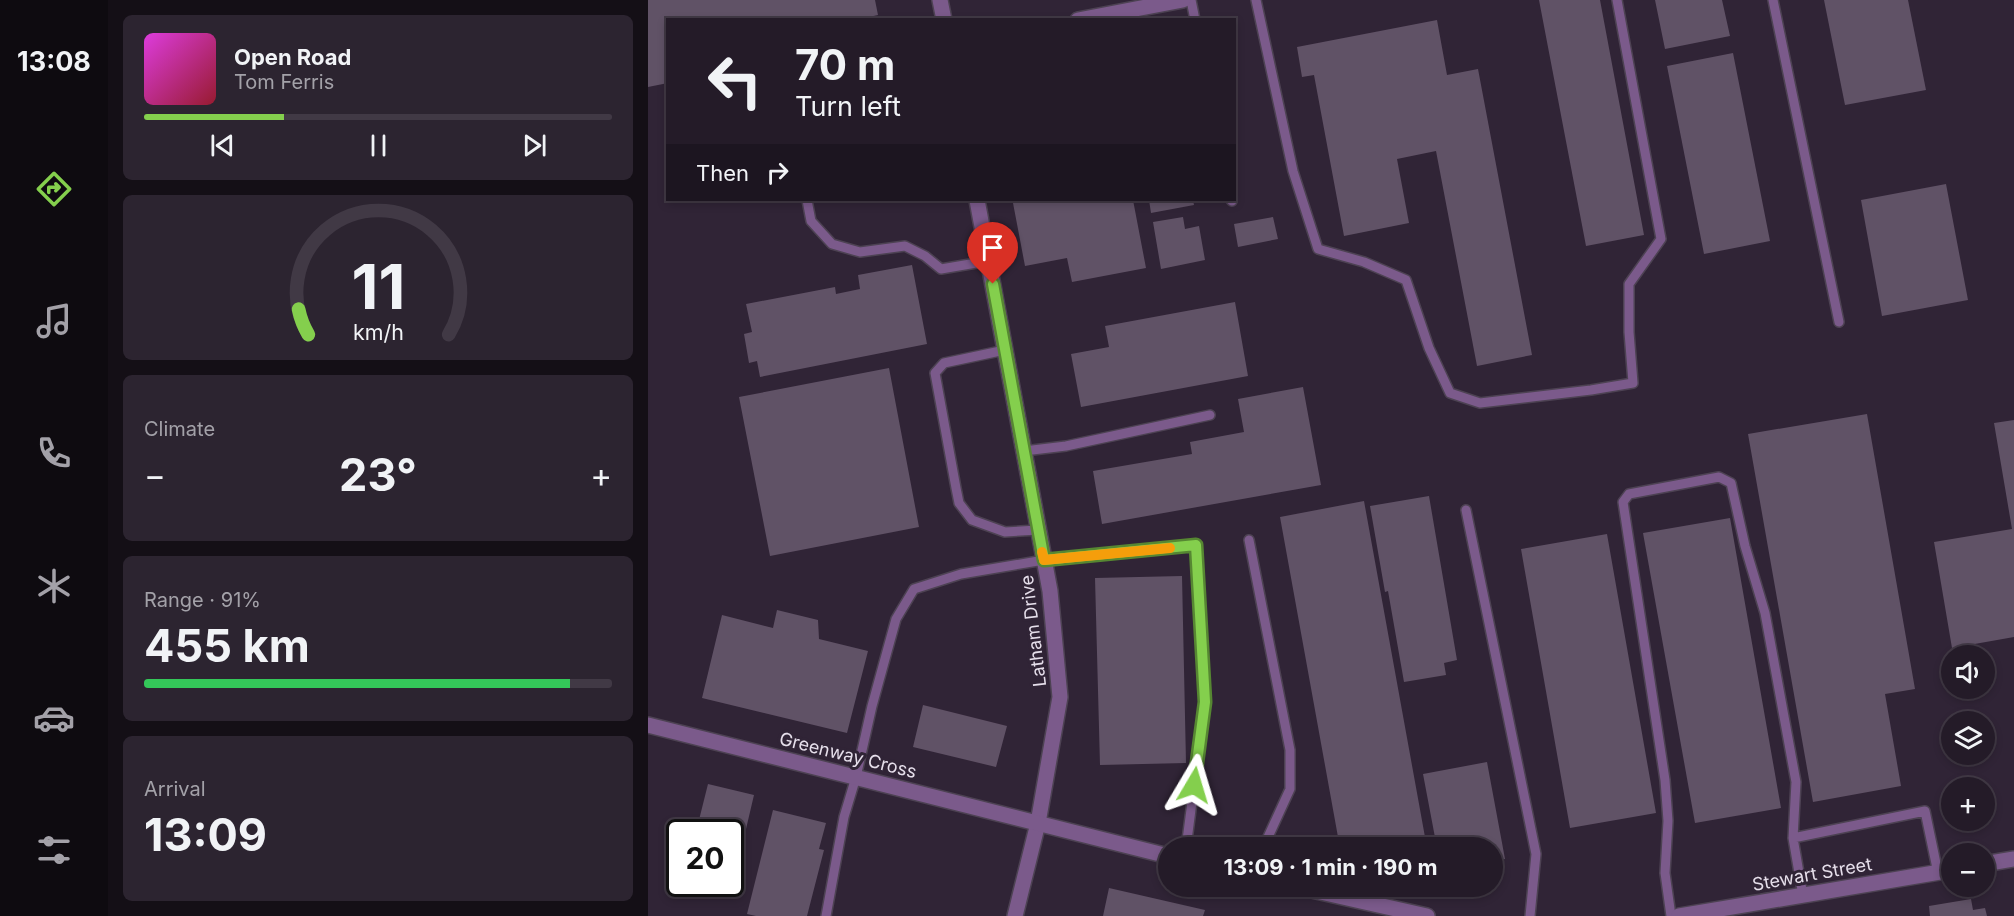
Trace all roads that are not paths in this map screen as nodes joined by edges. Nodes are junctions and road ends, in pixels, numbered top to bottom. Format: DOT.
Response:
graph roads {
  1 [pos="940,0"];
  2 [pos="1183,0"];
  3 [pos="1191,0"];
  4 [pos="1256,0"];
  5 [pos="1617,0"];
  6 [pos="1773,0"];
  7 [pos="944,18"];
  8 [pos="1088,18"];
  9 [pos="1195,18"];
  10 [pos="807,201"];
  11 [pos="977,201"];
  12 [pos="988,261"];
  13 [pos="1839,322"];
  14 [pos="1005,350"];
  15 [pos="1210,415"];
  16 [pos="1024,451"];
  17 [pos="1466,510"];
  18 [pos="1038,530"];
  19 [pos="1249,540"];
  20 [pos="1044,560"];
  21 [pos="648,725"];
  22 [pos="856,777"];
  23 [pos="1038,823"];
  24 [pos="1187,837"];
  25 [pos="1268,837"];
  26 [pos="1793,838"];
  27 [pos="1158,853"];
  28 [pos="1941,859"];
  29 [pos="2014,859"];
  30 [pos="1995,862"];
  31 [pos="1941,872"];
  32 [pos="1803,896"];
  33 [pos="1334,897"];
  34 [pos="1385,911"];
  35 [pos="826,916"];
  36 [pos="1015,916"];
  37 [pos="1427,916"];
  38 [pos="1530,916"];
  39 [pos="1671,916"];
  40 [pos="1678,916"];
  1 -- 7 [label="street"];
  2 -- 8 [label="street"];
  3 -- 9 [label="lane"];
  4 -- 5 [label="lane"];
  6 -- 13 [label="lane"];
  10 -- 12 [label="lane"];
  11 -- 12 [label="street, Latham Drive"];
  12 -- 14 [label="street, Latham Drive"];
  14 -- 16 [label="street, Latham Drive"];
  14 -- 18 [label="lane"];
  15 -- 16 [label="lane"];
  16 -- 18 [label="street, Latham Drive"];
  17 -- 38 [label="lane"];
  18 -- 20 [label="street, Latham Drive"];
  19 -- 25 [label="lane"];
  20 -- 22 [label="lane"];
  20 -- 23 [label="street, Latham Drive"];
  20 -- 24 [label="lane"];
  21 -- 22 [label="street, Greenway Cross"];
  22 -- 23 [label="street, Greenway Cross"];
  22 -- 35 [label="lane"];
  23 -- 27 [label="street"];
  23 -- 36 [label="street, Latham Drive"];
  26 -- 28 [label="lane"];
  26 -- 32 [label="lane"];
  26 -- 39 [label="lane"];
  29 -- 30 [label="street"];
  31 -- 32 [label="street, Stewart Street"];
  32 -- 40 [label="street, Stewart Street"];
  33 -- 34 [label="street"];
  34 -- 37 [label="street"];
}
